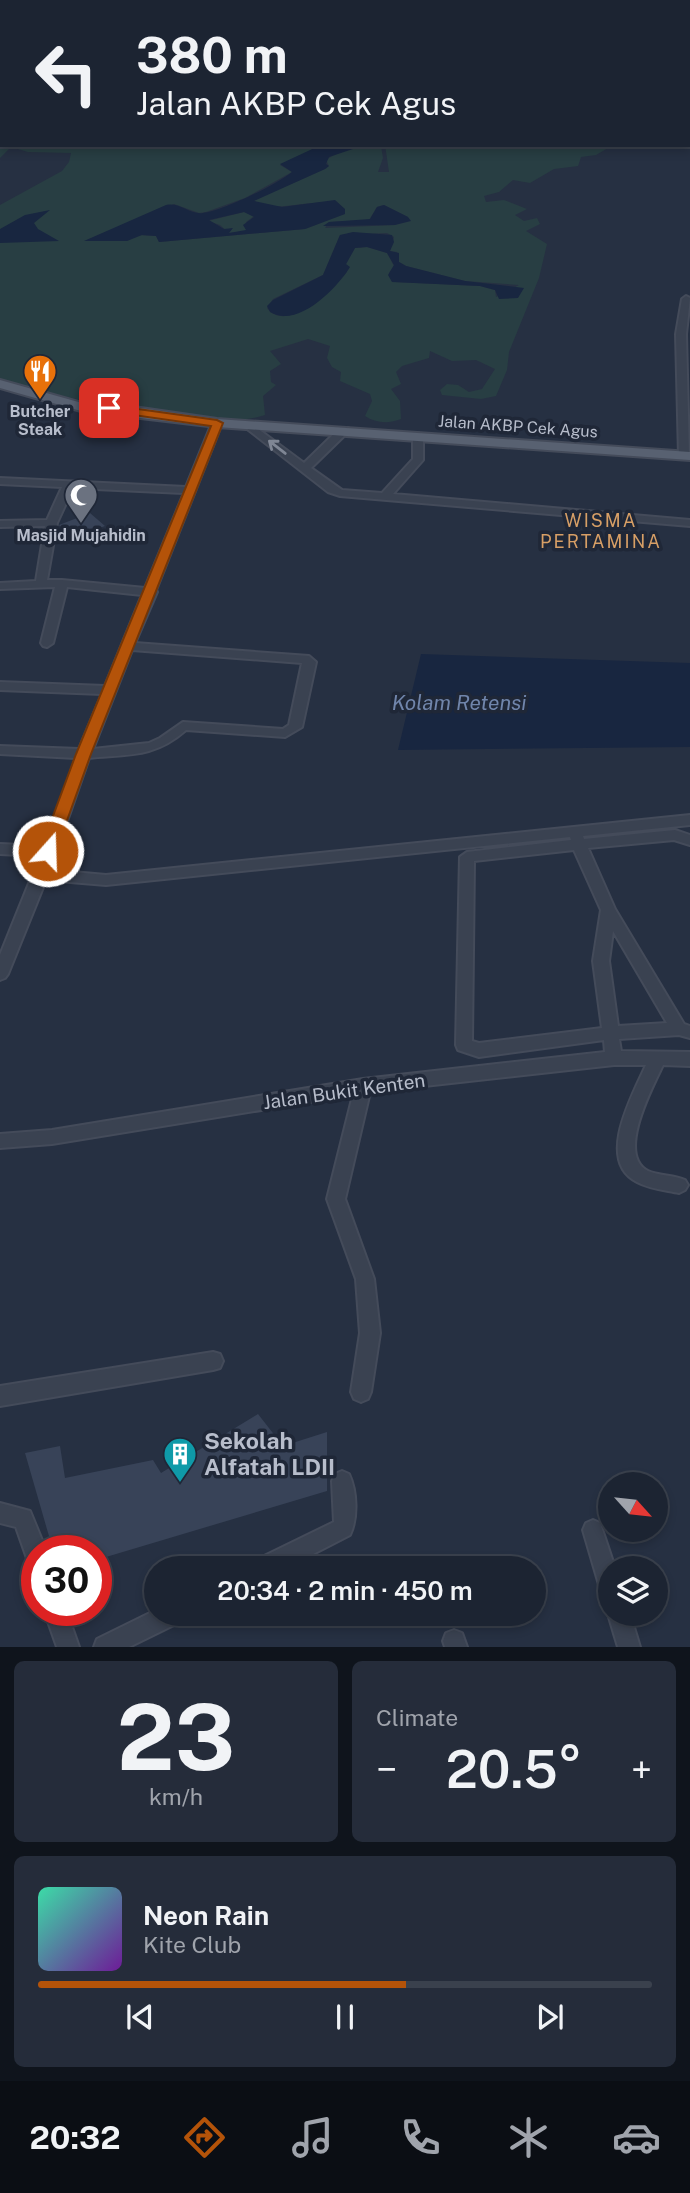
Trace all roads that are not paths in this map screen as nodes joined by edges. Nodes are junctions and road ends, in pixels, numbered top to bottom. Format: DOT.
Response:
graph roads {
  1 [pos="686,299"];
  2 [pos="685,338"];
  3 [pos="0,384"];
  4 [pos="109,408"];
  5 [pos="217,423"];
  6 [pos="250,426"];
  7 [pos="344,430"];
  8 [pos="418,436"];
  9 [pos="687,456"];
  10 [pos="304,469"];
  11 [pos="0,481"];
  12 [pos="69,484"];
  13 [pos="191,490"];
  14 [pos="385,497"];
  15 [pos="51,523"];
  16 [pos="690,523"];
  17 [pos="0,524"];
  18 [pos="62,583"];
  19 [pos="41,584"];
  20 [pos="0,587"];
  21 [pos="150,592"];
  22 [pos="47,643"];
  23 [pos="127,646"];
  24 [pos="0,686"];
  25 [pos="109,690"];
  26 [pos="0,750"];
  27 [pos="84,754"];
  28 [pos="690,820"];
  29 [pos="577,838"];
  30 [pos="690,840"];
  31 [pos="0,849"];
  32 [pos="48,851"];
  33 [pos="41,874"];
  34 [pos="608,910"];
  35 [pos="0,974"];
  36 [pos="685,1030"];
  37 [pos="608,1033"];
  38 [pos="614,1058"];
  39 [pos="659,1058"];
  40 [pos="690,1059"];
  41 [pos="363,1086"];
  42 [pos="0,1141"];
  43 [pos="679,1185"];
  44 [pos="213,1361"];
  45 [pos="361,1392"];
  46 [pos="0,1396"];
  47 [pos="342,1481"];
  48 [pos="0,1513"];
  49 [pos="593,1530"];
  50 [pos="29,1535"];
  51 [pos="287,1556"];
  52 [pos="601,1556"];
  53 [pos="61,1626"];
  54 [pos="148,1626"];
  55 [pos="623,1626"];
  56 [pos="68,1647"];
  57 [pos="105,1647"];
  58 [pos="629,1647"];
  1 -- 2 [label="street"];
  2 -- 9 [label="street"];
  3 -- 4 [label="main road, Jalan AKBP Cek Agus"];
  4 -- 5 [label="main road, Jalan AKBP Cek Agus"];
  4 -- 7 [label="main road, Jalan AKBP Cek Agus"];
  5 -- 6 [label="main road, Jalan AKBP Cek Agus"];
  5 -- 13 [label="street"];
  6 -- 7 [label="main road, Jalan AKBP Cek Agus"];
  10 -- 6 [label="street, one-way"];
  7 -- 8 [label="main road, Jalan AKBP Cek Agus"];
  7 -- 10 [label="street"];
  8 -- 9 [label="main road, Jalan AKBP Cek Agus"];
  8 -- 14 [label="street"];
  10 -- 14 [label="street"];
  11 -- 12 [label="street"];
  12 -- 13 [label="street"];
  12 -- 15 [label="street"];
  13 -- 21 [label="street"];
  14 -- 16 [label="street"];
  15 -- 17 [label="street"];
  15 -- 19 [label="street"];
  18 -- 19 [label="street"];
  18 -- 21 [label="street"];
  18 -- 22 [label="street"];
  19 -- 20 [label="street"];
  21 -- 23 [label="street"];
  23 -- 25 [label="street"];
  23 -- 27 [label="street"];
  24 -- 25 [label="street"];
  25 -- 27 [label="street"];
  26 -- 27 [label="street"];
  27 -- 32 [label="street"];
  28 -- 29 [label="street"];
  29 -- 30 [label="street"];
  29 -- 33 [label="street"];
  29 -- 34 [label="street"];
  29 -- 37 [label="street"];
  31 -- 32 [label="street"];
  32 -- 33 [label="street"];
  33 -- 35 [label="street"];
  34 -- 36 [label="street"];
  34 -- 37 [label="street"];
  36 -- 37 [label="street"];
  37 -- 38 [label="street"];
  38 -- 39 [label="street, Jalan Bukit Kenten"];
  38 -- 41 [label="street, Jalan Bukit Kenten"];
  39 -- 40 [label="street, Jalan Bukit Kenten"];
  39 -- 43 [label="street"];
  41 -- 42 [label="street, Jalan Bukit Kenten"];
  41 -- 45 [label="street"];
  44 -- 46 [label="street"];
  47 -- 51 [label="street"];
  48 -- 50 [label="street"];
  49 -- 52 [label="street"];
  53 -- 56 [label="street"];
  54 -- 57 [label="street"];
  55 -- 58 [label="street"];
}
